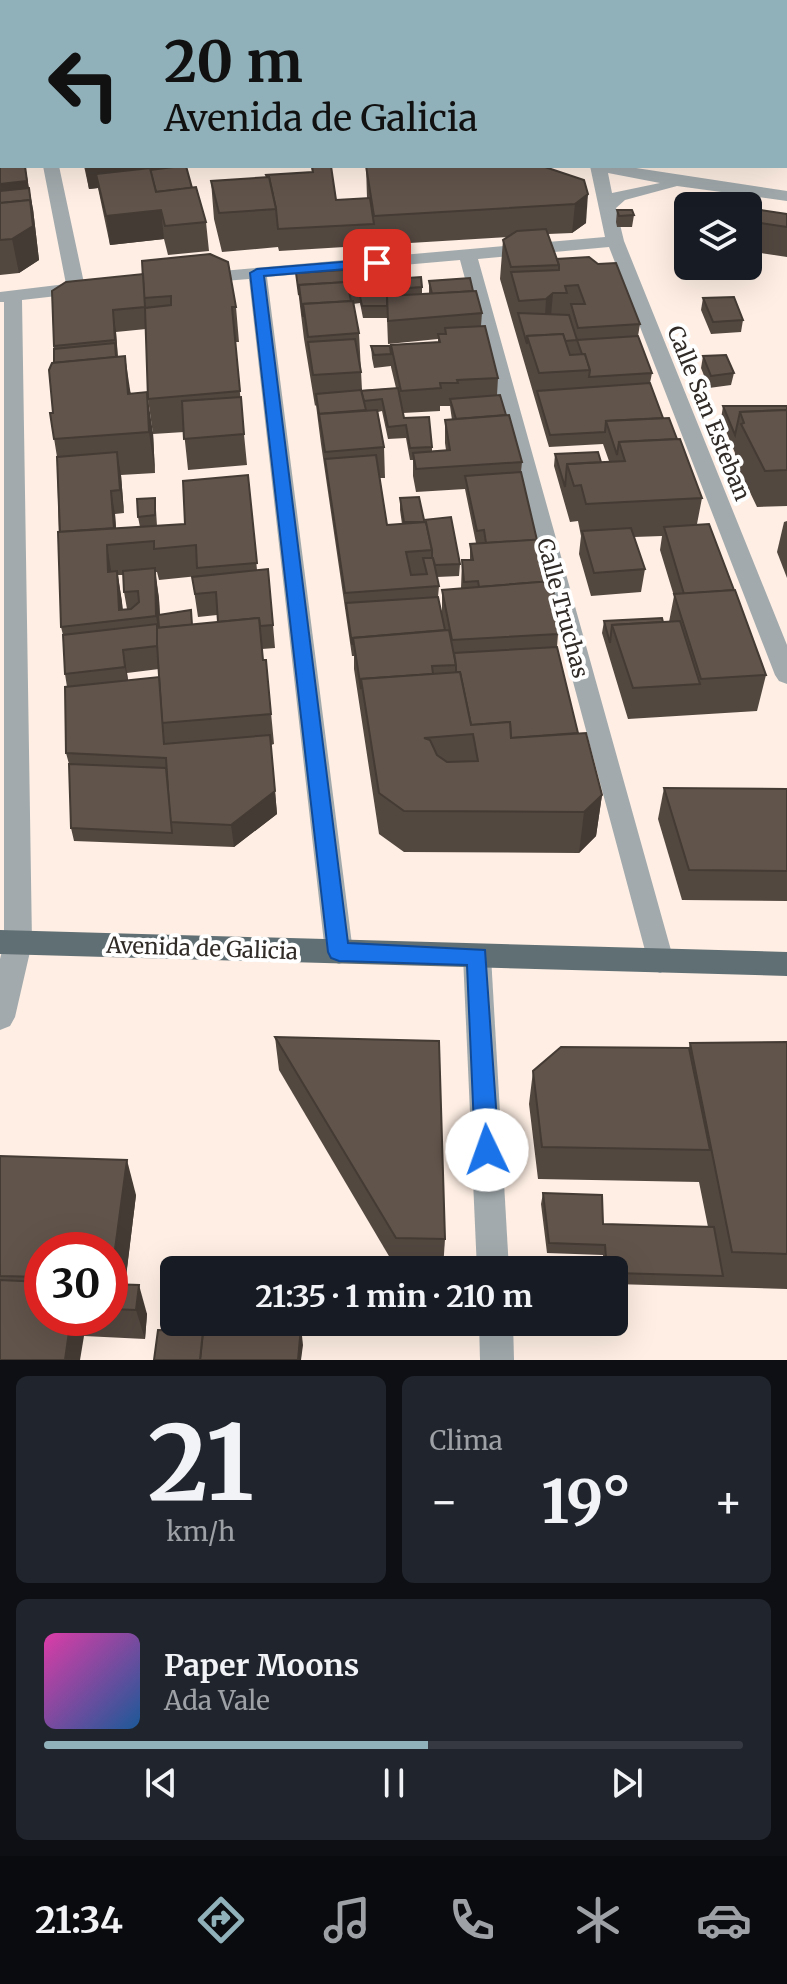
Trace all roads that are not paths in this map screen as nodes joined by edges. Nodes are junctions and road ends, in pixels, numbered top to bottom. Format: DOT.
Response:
graph roads {
  1 [pos="51,168"];
  2 [pos="598,168"];
  3 [pos="608,168"];
  4 [pos="691,184"];
  5 [pos="787,196"];
  6 [pos="607,207"];
  7 [pos="615,241"];
  8 [pos="468,256"];
  9 [pos="257,273"];
  10 [pos="181,280"];
  11 [pos="106,286"];
  12 [pos="76,289"];
  13 [pos="7,296"];
  14 [pos="787,675"];
  15 [pos="9,943"];
  16 [pos="339,952"];
  17 [pos="477,956"];
  18 [pos="660,961"];
  19 [pos="787,964"];
  20 [pos="0,1017"];
  21 [pos="492,1256"];
  22 [pos="496,1336"];
  23 [pos="497,1360"];
  1 -- 12 [label="street"];
  2 -- 6 [label="street, Calle San Esteban"];
  3 -- 4 [label="street"];
  4 -- 5 [label="street"];
  4 -- 6 [label="street"];
  6 -- 7 [label="street, Calle San Esteban"];
  7 -- 8 [label="street"];
  7 -- 14 [label="street, Calle San Esteban"];
  8 -- 9 [label="street"];
  8 -- 18 [label="street, Calle Truchas"];
  9 -- 10 [label="street"];
  9 -- 16 [label="street"];
  11 -- 12 [label="street"];
  12 -- 13 [label="street"];
  13 -- 15 [label="street"];
  15 -- 16 [label="main road, Avenida de Galicia"];
  15 -- 20 [label="street"];
  16 -- 17 [label="main road, Avenida de Galicia"];
  17 -- 18 [label="main road, Avenida de Galicia"];
  17 -- 21 [label="street"];
  18 -- 19 [label="main road, Avenida de Galicia"];
  22 -- 23 [label="street"];
}
